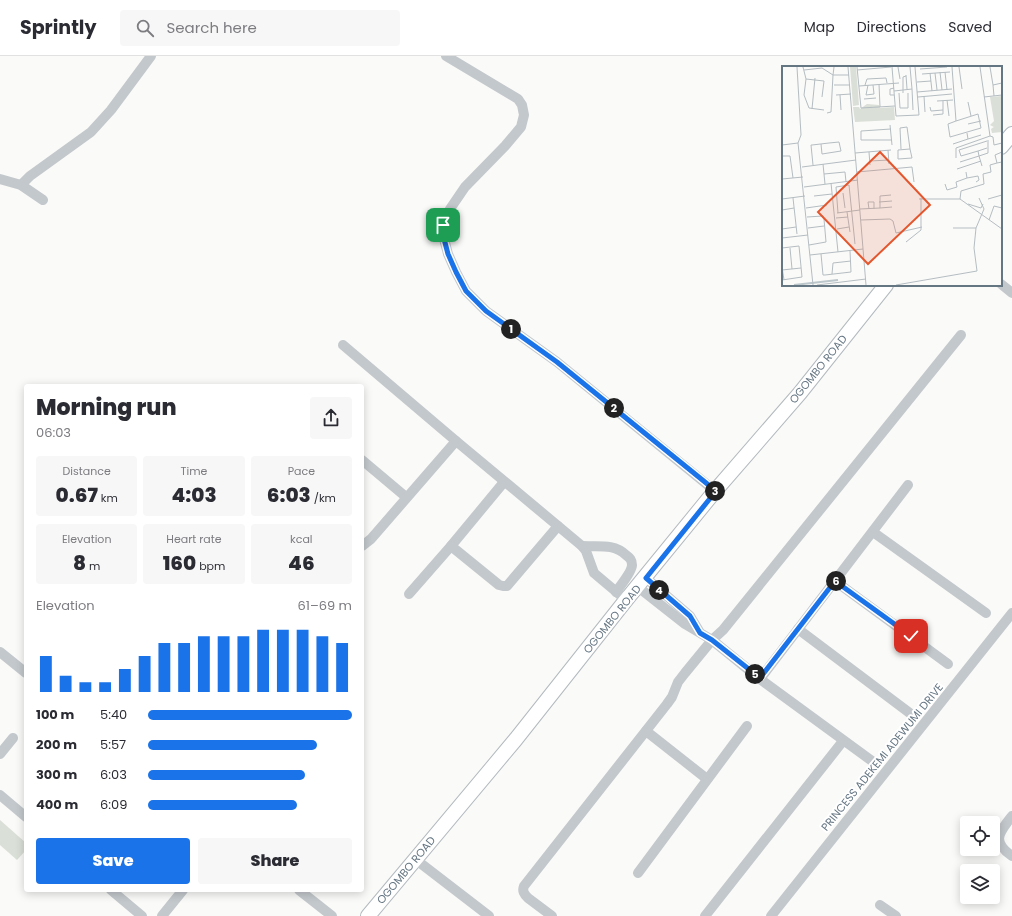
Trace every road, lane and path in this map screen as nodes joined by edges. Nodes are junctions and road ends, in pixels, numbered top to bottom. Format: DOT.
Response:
graph roads {
  1 [pos="151,56"];
  2 [pos="446,56"];
  3 [pos="1012,134"];
  4 [pos="1002,146"];
  5 [pos="0,179"];
  6 [pos="21,184"];
  7 [pos="43,200"];
  8 [pos="1002,285"];
  9 [pos="885,286"];
  10 [pos="1012,292"];
  11 [pos="961,335"];
  12 [pos="343,345"];
  13 [pos="456,441"];
  14 [pos="364,462"];
  15 [pos="504,482"];
  16 [pos="908,485"];
  17 [pos="716,491"];
  18 [pos="406,497"];
  19 [pos="558,526"];
  20 [pos="873,532"];
  21 [pos="364,544"];
  22 [pos="451,546"];
  23 [pos="582,546"];
  24 [pos="835,581"];
  25 [pos="642,582"];
  26 [pos="409,594"];
  27 [pos="621,596"];
  28 [pos="986,613"];
  29 [pos="1012,614"];
  30 [pos="798,629"];
  31 [pos="712,640"];
  32 [pos="0,652"];
  33 [pos="948,664"];
  34 [pos="24,671"];
  35 [pos="760,678"];
  36 [pos="911,714"];
  37 [pos="747,726"];
  38 [pos="646,731"];
  39 [pos="13,738"];
  40 [pos="843,741"];
  41 [pos="0,754"];
  42 [pos="872,761"];
  43 [pos="707,779"];
  44 [pos="0,795"];
  45 [pos="24,815"];
  46 [pos="1012,816"];
  47 [pos="1012,856"];
  48 [pos="416,859"];
  49 [pos="638,874"];
  50 [pos="113,892"];
  51 [pos="181,892"];
  52 [pos="302,892"];
  53 [pos="880,905"];
  54 [pos="142,916"];
  55 [pos="162,916"];
  56 [pos="332,916"];
  57 [pos="368,916"];
  58 [pos="489,916"];
  59 [pos="552,916"];
  60 [pos="705,916"];
  61 [pos="771,916"];
  62 [pos="896,916"];
  1 -- 6 [label="street"];
  2 -- 17 [label="street"];
  3 -- 4 [label="main road"];
  5 -- 6 [label="street"];
  6 -- 7 [label="street"];
  8 -- 10 [label="street"];
  9 -- 17 [label="main road, OGOMBO ROAD"];
  11 -- 31 [label="street"];
  12 -- 13 [label="street"];
  13 -- 15 [label="street"];
  13 -- 18 [label="street"];
  14 -- 18 [label="street"];
  15 -- 19 [label="street"];
  15 -- 22 [label="street"];
  16 -- 20 [label="street"];
  17 -- 25 [label="main road, OGOMBO ROAD"];
  18 -- 21 [label="street"];
  19 -- 22 [label="street"];
  19 -- 23 [label="street"];
  20 -- 24 [label="street"];
  20 -- 28 [label="street"];
  22 -- 26 [label="street"];
  23 -- 27 [label="street"];
  23 -- 27 [label="street"];
  24 -- 30 [label="street"];
  24 -- 33 [label="street"];
  25 -- 27 [label="main road, OGOMBO ROAD"];
  25 -- 31 [label="street"];
  27 -- 48 [label="main road, OGOMBO ROAD"];
  29 -- 61 [label="street, PRINCESS ADEKEMI ADEWUMI DRIVE"];
  30 -- 35 [label="street"];
  30 -- 36 [label="street"];
  31 -- 35 [label="street"];
  31 -- 38 [label="street"];
  32 -- 34 [label="street"];
  35 -- 40 [label="street"];
  37 -- 43 [label="street"];
  38 -- 43 [label="street"];
  38 -- 59 [label="street"];
  39 -- 41 [label="street"];
  40 -- 42 [label="street"];
  40 -- 60 [label="street"];
  43 -- 49 [label="street"];
  44 -- 45 [label="street"];
  46 -- 47 [label="street"];
  48 -- 57 [label="main road, OGOMBO ROAD"];
  48 -- 58 [label="street"];
  50 -- 54 [label="street"];
  51 -- 55 [label="street"];
  52 -- 56 [label="street"];
  53 -- 62 [label="street"];
}
